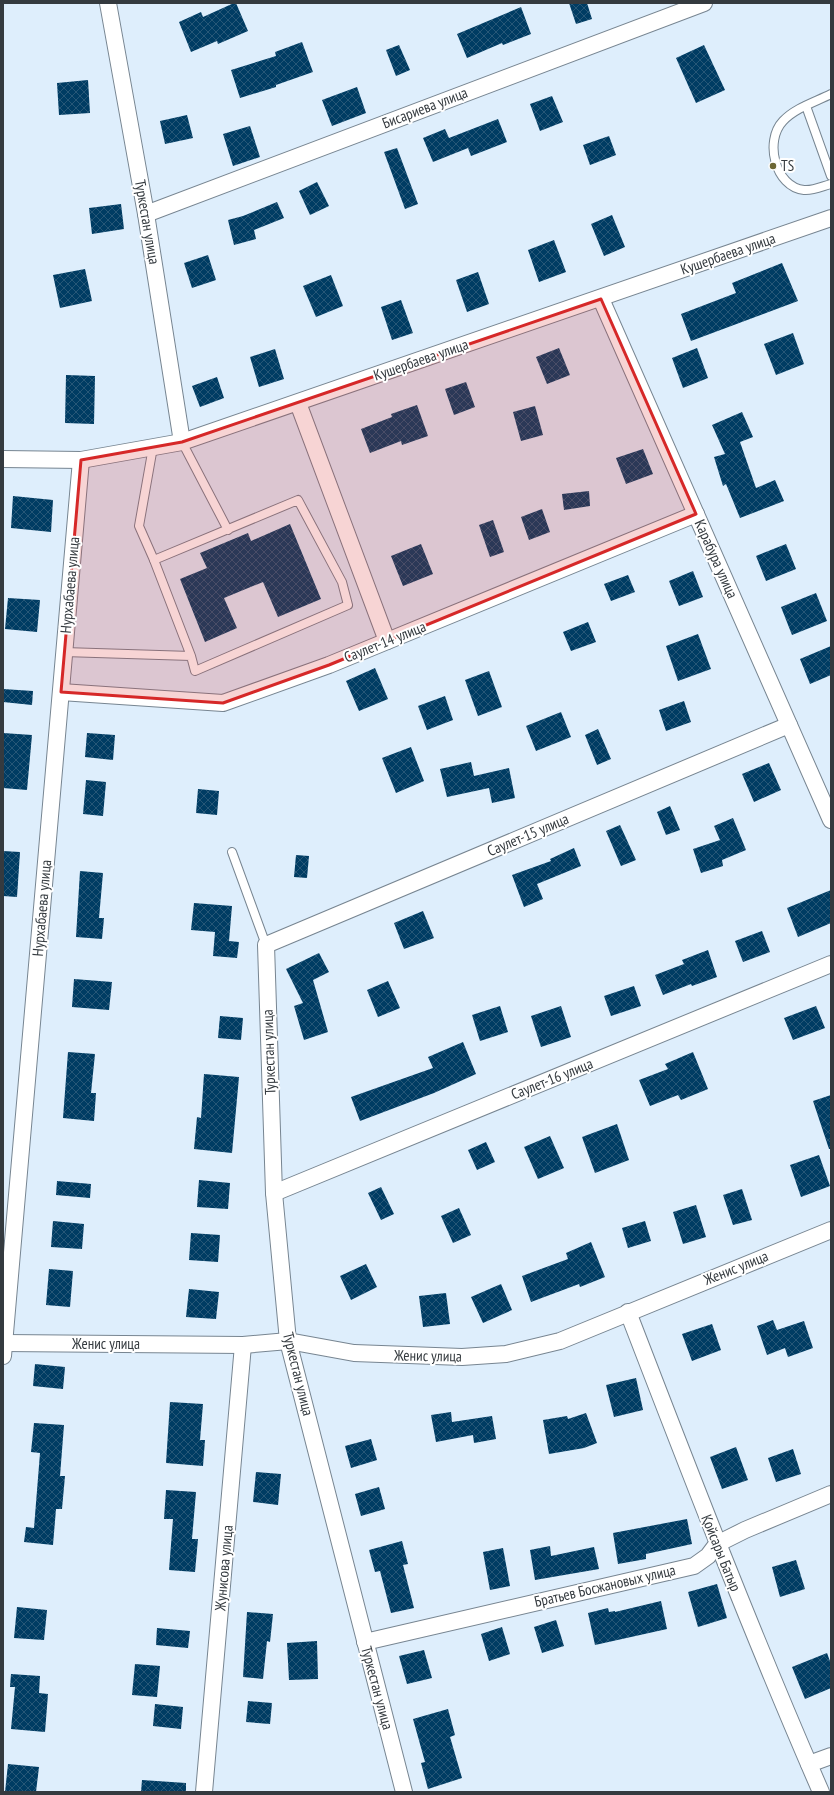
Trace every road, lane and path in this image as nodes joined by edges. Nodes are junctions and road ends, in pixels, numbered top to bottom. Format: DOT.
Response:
graph roads {
  1 [pos="108,3"];
  2 [pos="704,3"];
  3 [pos="831,94"];
  4 [pos="806,106"];
  5 [pos="831,176"];
  6 [pos="831,184"];
  7 [pos="146,214"];
  8 [pos="831,218"];
  9 [pos="601,299"];
  10 [pos="298,403"];
  11 [pos="182,442"];
  12 [pos="153,447"];
  13 [pos="3,459"];
  14 [pos="80,460"];
  15 [pos="696,514"];
  16 [pos="228,530"];
  17 [pos="154,560"];
  18 [pos="386,641"];
  19 [pos="64,652"];
  20 [pos="191,656"];
  21 [pos="61,692"];
  22 [pos="789,725"];
  23 [pos="831,820"];
  24 [pos="232,852"];
  25 [pos="266,945"];
  26 [pos="831,964"];
  27 [pos="274,1193"];
  28 [pos="831,1230"];
  29 [pos="628,1312"];
  30 [pos="288,1341"];
  31 [pos="243,1345"];
  32 [pos="3,1348"];
  33 [pos="831,1494"];
  34 [pos="717,1544"];
  35 [pos="365,1642"];
  36 [pos="831,1756"];
  37 [pos="809,1764"];
  38 [pos="204,1792"];
  39 [pos="404,1792"];
  40 [pos="821,1792"];
  1 -- 7 [label="street, Туркестан улица"];
  2 -- 7 [label="street, Бисариева улица"];
  3 -- 4 [label="lane"];
  4 -- 5 [label="lane"];
  4 -- 6 [label="lane"];
  7 -- 11 [label="street, Туркестан улица"];
  8 -- 9 [label="street, Кушербаева улица"];
  9 -- 10 [label="street, Кушербаева улица"];
  9 -- 15 [label="street, Карабура улица"];
  10 -- 11 [label="street, Кушербаева улица"];
  10 -- 18 [label="street"];
  11 -- 12 [label="street, Кушербаева улица"];
  11 -- 16 [label="lane"];
  12 -- 14 [label="street, Кушербаева улица"];
  12 -- 17 [label="lane"];
  13 -- 14 [label="street, Кушербаева улица"];
  14 -- 19 [label="street, Нурхабаева улица"];
  15 -- 18 [label="street, Саулет-14 улица"];
  15 -- 22 [label="street, Карабура улица"];
  16 -- 17 [label="lane"];
  16 -- 20 [label="lane"];
  17 -- 20 [label="lane"];
  18 -- 21 [label="street, Саулет-14 улица"];
  19 -- 20 [label="lane"];
  19 -- 21 [label="street, Нурхабаева улица"];
  21 -- 32 [label="street, Нурхабаева улица"];
  22 -- 23 [label="street, Карабура улица"];
  22 -- 25 [label="street, Саулет-15 улица"];
  24 -- 25 [label="lane"];
  25 -- 27 [label="street, Туркестан улица"];
  26 -- 27 [label="street, Саулет-16 улица"];
  27 -- 30 [label="street, Туркестан улица"];
  28 -- 29 [label="street, Женис улица"];
  29 -- 30 [label="street, Женис улица"];
  29 -- 34 [label="street, Қойсары Батыр"];
  30 -- 31 [label="street, Женис улица"];
  30 -- 35 [label="street, Туркестан улица"];
  31 -- 32 [label="street, Женис улица"];
  31 -- 38 [label="street, Жунисова улица"];
  33 -- 34 [label="street, Братьев Босжановых улица"];
  34 -- 35 [label="street, Братьев Босжановых улица"];
  34 -- 37 [label="street, Қойсары Батыр"];
  35 -- 39 [label="street, Туркестан улица"];
  36 -- 37 [label="street"];
  37 -- 40 [label="street, Қойсары Батыр"];
}
